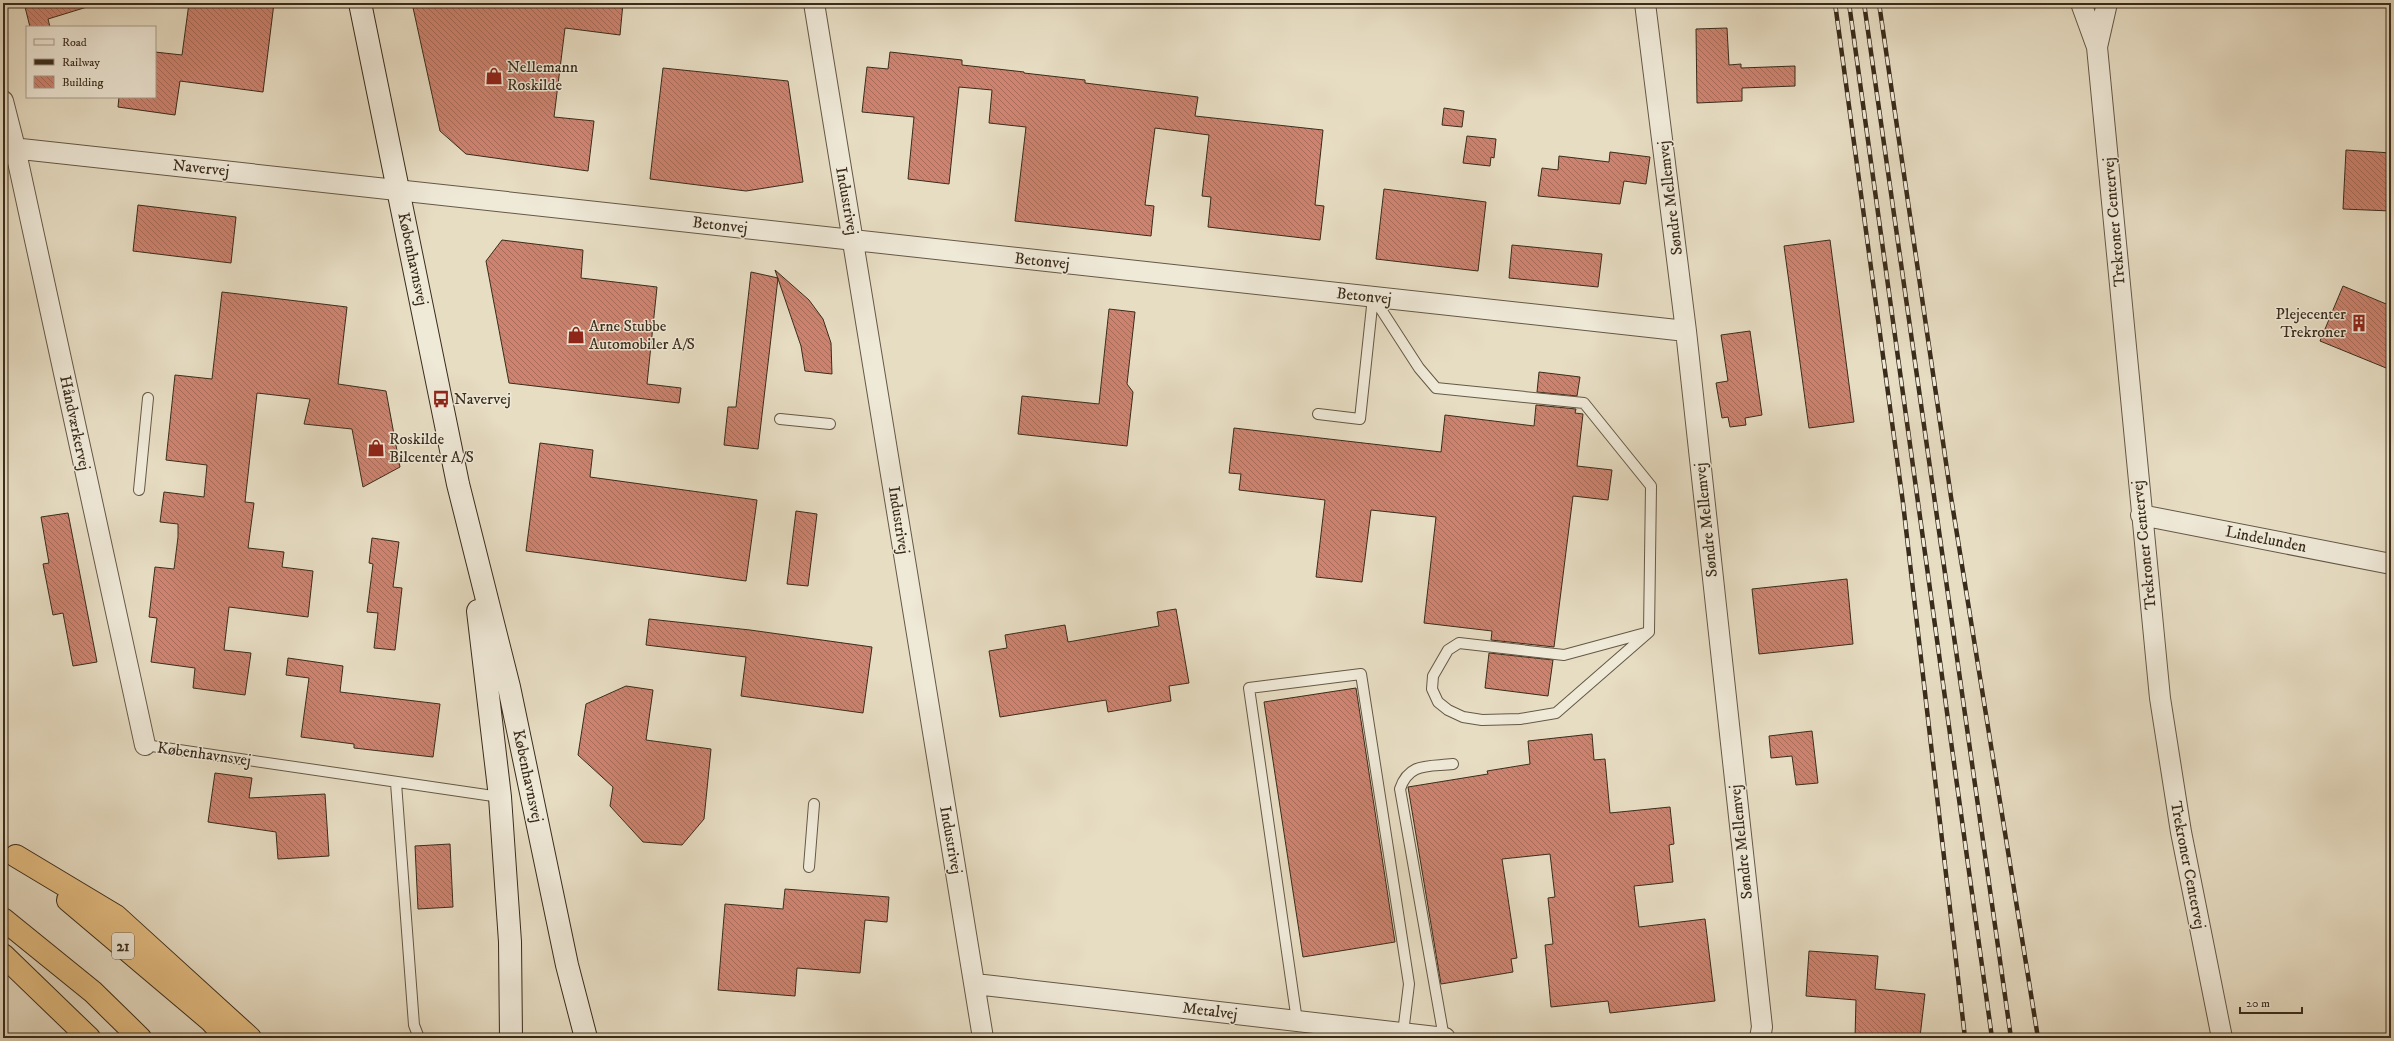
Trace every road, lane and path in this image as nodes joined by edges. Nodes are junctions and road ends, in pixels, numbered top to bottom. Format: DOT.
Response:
graph roads {
  1 [pos="360,3"];
  2 [pos="814,3"];
  3 [pos="1645,3"];
  4 [pos="2081,3"];
  5 [pos="2107,3"];
  6 [pos="2097,47"];
  7 [pos="3,101"];
  8 [pos="9,148"];
  9 [pos="398,189"];
  10 [pos="854,240"];
  11 [pos="1373,297"];
  12 [pos="1686,331"];
  13 [pos="148,398"];
  14 [pos="1318,414"];
  15 [pos="780,419"];
  16 [pos="830,424"];
  17 [pos="139,490"];
  18 [pos="465,514"];
  19 [pos="2141,515"];
  20 [pos="2391,564"];
  21 [pos="1649,632"];
  22 [pos="145,745"];
  23 [pos="1454,764"];
  24 [pos="396,782"];
  25 [pos="500,797"];
  26 [pos="814,804"];
  27 [pos="10,851"];
  28 [pos="809,867"];
  29 [pos="3,919"];
  30 [pos="3,955"];
  31 [pos="975,984"];
  32 [pos="1297,1021"];
  33 [pos="1403,1033"];
  34 [pos="89,1038"];
  35 [pos="140,1038"];
  36 [pos="227,1038"];
  37 [pos="250,1038"];
  38 [pos="419,1038"];
  39 [pos="510,1038"];
  40 [pos="586,1038"];
  41 [pos="983,1038"];
  42 [pos="1444,1038"];
  43 [pos="1760,1038"];
  44 [pos="2222,1038"];
  1 -- 9 [label="main road, Københavnsvej"];
  2 -- 10 [label="street, Industrivej"];
  3 -- 12 [label="street, Søndre Mellemvej"];
  4 -- 6 [label="street, Trekroner Centervej"];
  5 -- 6 [label="street, Trekroner Centervej"];
  6 -- 19 [label="street, Trekroner Centervej"];
  7 -- 8 [label="street, Håndværkervej"];
  8 -- 9 [label="street, Navervej"];
  8 -- 22 [label="street, Håndværkervej"];
  9 -- 10 [label="street, Betonvej"];
  9 -- 18 [label="main road, Københavnsvej"];
  10 -- 11 [label="street, Betonvej"];
  10 -- 31 [label="street, Industrivej"];
  11 -- 12 [label="street, Betonvej"];
  11 -- 14 [label="lane"];
  11 -- 21 [label="lane"];
  12 -- 43 [label="street, Søndre Mellemvej"];
  13 -- 17 [label="lane"];
  15 -- 16 [label="lane"];
  18 -- 25 [label="main road, Københavnsvej"];
  18 -- 40 [label="main road, Københavnsvej"];
  19 -- 20 [label="street, Lindelunden"];
  19 -- 44 [label="street, Trekroner Centervej"];
  21 -- 21 [label="lane"];
  22 -- 24 [label="lane, Københavnsvej"];
  23 -- 42 [label="lane"];
  24 -- 25 [label="lane, Københavnsvej"];
  24 -- 38 [label="lane"];
  25 -- 39 [label="main road, Københavnsvej"];
  26 -- 28 [label="lane"];
  27 -- 36 [label="highway, 21"];
  27 -- 37 [label="highway"];
  29 -- 35 [label="highway"];
  30 -- 34 [label="highway"];
  31 -- 32 [label="street, Metalvej"];
  31 -- 41 [label="street, Industrivej"];
  32 -- 33 [label="street, Metalvej"];
  32 -- 33 [label="lane"];
  33 -- 42 [label="street, Metalvej"];
}
